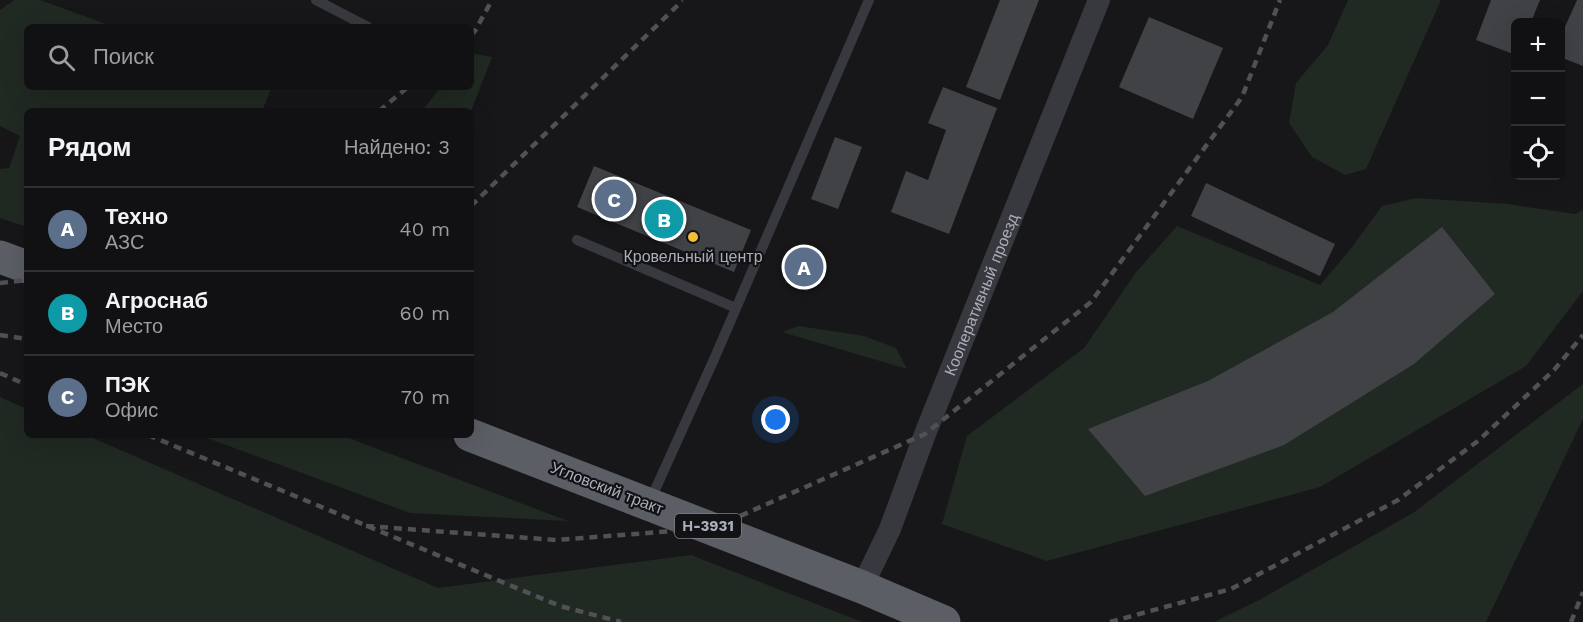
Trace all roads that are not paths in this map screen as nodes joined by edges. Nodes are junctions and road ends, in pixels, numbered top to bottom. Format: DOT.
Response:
graph roads {
  1 [pos="316,0"];
  2 [pos="868,0"];
  3 [pos="1099,0"];
  4 [pos="362,24"];
  5 [pos="577,240"];
  6 [pos="0,256"];
  7 [pos="24,266"];
  8 [pos="736,308"];
  9 [pos="474,437"];
  10 [pos="648,504"];
  11 [pos="862,587"];
  12 [pos="944,622"];
  1 -- 4 [label="lane"];
  2 -- 8 [label="lane"];
  3 -- 11 [label="street, Кооперативный проезд"];
  5 -- 8 [label="lane"];
  6 -- 7 [label="highway"];
  8 -- 10 [label="lane"];
  9 -- 10 [label="highway, Угловский тракт / Н-3931"];
  10 -- 11 [label="highway, Угловский тракт / Н-3931"];
  11 -- 12 [label="highway, Угловский тракт / Н-3931"];
}
